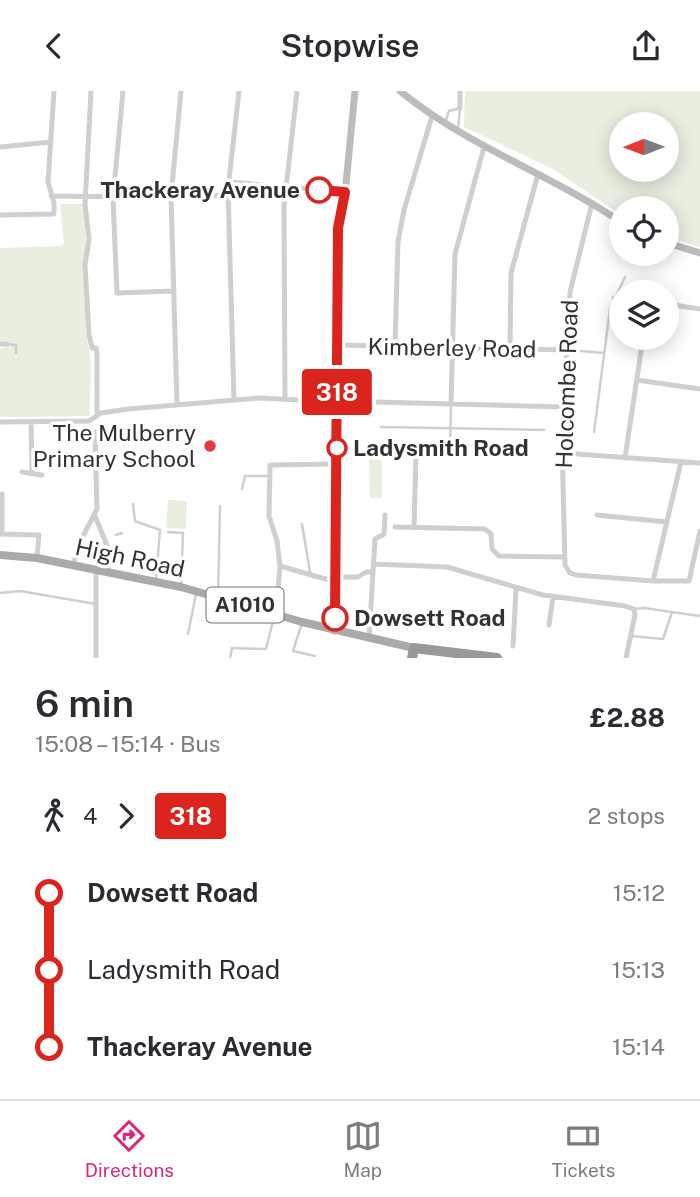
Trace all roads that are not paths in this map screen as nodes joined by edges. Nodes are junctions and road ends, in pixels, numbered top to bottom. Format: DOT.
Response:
graph roads {
  1 [pos="54,91"];
  2 [pos="91,91"];
  3 [pos="123,91"];
  4 [pos="181,91"];
  5 [pos="239,91"];
  6 [pos="297,91"];
  7 [pos="355,91"];
  8 [pos="400,91"];
  9 [pos="460,91"];
  10 [pos="460,108"];
  11 [pos="432,115"];
  12 [pos="445,123"];
  13 [pos="457,131"];
  14 [pos="51,142"];
  15 [pos="0,147"];
  16 [pos="484,147"];
  17 [pos="538,174"];
  18 [pos="229,182"];
  19 [pos="287,187"];
  20 [pos="345,192"];
  21 [pos="229,195"];
  22 [pos="51,196"];
  23 [pos="171,196"];
  24 [pos="86,197"];
  25 [pos="113,198"];
  26 [pos="592,202"];
  27 [pos="609,214"];
  28 [pos="0,215"];
  29 [pos="679,247"];
  30 [pos="700,253"];
  31 [pos="625,277"];
  32 [pos="624,280"];
  33 [pos="174,291"];
  34 [pos="679,306"];
  35 [pos="700,309"];
  36 [pos="609,316"];
  37 [pos="3,344"];
  38 [pos="337,345"];
  39 [pos="395,346"];
  40 [pos="452,347"];
  41 [pos="510,349"];
  42 [pos="567,350"];
  43 [pos="641,350"];
  44 [pos="16,353"];
  45 [pos="604,353"];
  46 [pos="637,380"];
  47 [pos="700,389"];
  48 [pos="285,399"];
  49 [pos="234,400"];
  50 [pos="337,402"];
  51 [pos="360,402"];
  52 [pos="451,404"];
  53 [pos="177,405"];
  54 [pos="564,407"];
  55 [pos="97,416"];
  56 [pos="360,416"];
  57 [pos="0,422"];
  58 [pos="31,422"];
  59 [pos="381,427"];
  60 [pos="451,429"];
  61 [pos="544,430"];
  62 [pos="95,432"];
  63 [pos="594,432"];
  64 [pos="450,448"];
  65 [pos="415,453"];
  66 [pos="563,453"];
  67 [pos="625,458"];
  68 [pos="681,462"];
  69 [pos="700,463"];
  70 [pos="337,464"];
  71 [pos="22,472"];
  72 [pos="32,472"];
  73 [pos="42,475"];
  74 [pos="270,476"];
  75 [pos="242,489"];
  76 [pos="2,493"];
  77 [pos="133,504"];
  78 [pos="220,506"];
  79 [pos="385,515"];
  80 [pos="597,515"];
  81 [pos="95,516"];
  82 [pos="667,522"];
  83 [pos="302,524"];
  84 [pos="395,527"];
  85 [pos="414,528"];
  86 [pos="700,531"];
  87 [pos="168,532"];
  88 [pos="122,533"];
  89 [pos="1,534"];
  90 [pos="116,535"];
  91 [pos="0,555"];
  92 [pos="37,558"];
  93 [pos="565,558"];
  94 [pos="374,564"];
  95 [pos="73,566"];
  96 [pos="280,566"];
  97 [pos="96,570"];
  98 [pos="373,572"];
  99 [pos="108,573"];
  100 [pos="310,575"];
  101 [pos="336,579"];
  102 [pos="653,581"];
  103 [pos="156,583"];
  104 [pos="181,587"];
  105 [pos="516,589"];
  106 [pos="197,591"];
  107 [pos="0,593"];
  108 [pos="218,597"];
  109 [pos="553,597"];
  110 [pos="96,604"];
  111 [pos="634,609"];
  112 [pos="673,612"];
  113 [pos="276,615"];
  114 [pos="700,616"];
  115 [pos="302,622"];
  116 [pos="549,625"];
  117 [pos="334,631"];
  118 [pos="188,634"];
  119 [pos="631,636"];
  120 [pos="369,639"];
  121 [pos="513,646"];
  122 [pos="413,653"];
  123 [pos="315,656"];
  124 [pos="96,658"];
  125 [pos="230,658"];
  126 [pos="497,658"];
  127 [pos="626,658"];
  1 -- 14 [label="street"];
  2 -- 24 [label="street"];
  3 -- 25 [label="street"];
  4 -- 23 [label="street"];
  5 -- 18 [label="street"];
  6 -- 19 [label="street"];
  7 -- 20 [label="street"];
  8 -- 11 [label="street"];
  9 -- 10 [label="street"];
  10 -- 12 [label="lane"];
  10 -- 13 [label="lane"];
  11 -- 12 [label="street"];
  11 -- 39 [label="street"];
  12 -- 13 [label="street"];
  13 -- 16 [label="street"];
  14 -- 15 [label="street"];
  14 -- 22 [label="street"];
  16 -- 17 [label="street"];
  16 -- 40 [label="street"];
  17 -- 26 [label="street"];
  17 -- 41 [label="street"];
  18 -- 19 [label="street"];
  18 -- 21 [label="street"];
  19 -- 20 [label="street"];
  19 -- 48 [label="street"];
  20 -- 38 [label="street"];
  21 -- 23 [label="street"];
  21 -- 49 [label="street"];
  22 -- 24 [label="street"];
  22 -- 28 [label="street"];
  23 -- 25 [label="street"];
  23 -- 33 [label="street"];
  24 -- 25 [label="street"];
  24 -- 55 [label="street"];
  25 -- 33 [label="street"];
  26 -- 27 [label="street"];
  26 -- 42 [label="street, Holcombe Road"];
  29 -- 30 [label="street"];
  31 -- 32 [label="lane"];
  33 -- 53 [label="street"];
  34 -- 35 [label="street"];
  36 -- 45 [label="lane"];
  37 -- 44 [label="lane"];
  38 -- 39 [label="street, Kimberley Road"];
  38 -- 50 [label="street"];
  39 -- 40 [label="street, Kimberley Road"];
  40 -- 41 [label="street, Kimberley Road"];
  40 -- 52 [label="street"];
  41 -- 42 [label="street, Kimberley Road"];
  42 -- 45 [label="lane"];
  42 -- 54 [label="street, Holcombe Road"];
  43 -- 46 [label="street"];
  45 -- 63 [label="lane"];
  46 -- 47 [label="street"];
  46 -- 67 [label="street"];
  48 -- 49 [label="street"];
  48 -- 50 [label="street"];
  49 -- 53 [label="street"];
  50 -- 51 [label="street"];
  50 -- 70 [label="street"];
  51 -- 52 [label="street"];
  51 -- 56 [label="lane"];
  52 -- 54 [label="street"];
  52 -- 60 [label="lane"];
  53 -- 55 [label="street"];
  54 -- 66 [label="street, Holcombe Road"];
  55 -- 58 [label="street"];
  57 -- 58 [label="street"];
  58 -- 72 [label="street"];
  59 -- 60 [label="lane"];
  60 -- 61 [label="lane"];
  60 -- 64 [label="lane"];
  62 -- 81 [label="street"];
  65 -- 85 [label="street"];
  66 -- 67 [label="street"];
  66 -- 93 [label="street, Holcombe Road"];
  67 -- 68 [label="street"];
  68 -- 69 [label="street"];
  68 -- 82 [label="street"];
  70 -- 74 [label="street"];
  70 -- 101 [label="street"];
  71 -- 72 [label="street"];
  72 -- 73 [label="street"];
  74 -- 75 [label="lane"];
  74 -- 96 [label="street"];
  76 -- 89 [label="street"];
  77 -- 103 [label="lane"];
  78 -- 108 [label="lane"];
  79 -- 94 [label="street"];
  80 -- 82 [label="street"];
  81 -- 95 [label="street"];
  81 -- 99 [label="street"];
  82 -- 102 [label="street"];
  83 -- 100 [label="lane"];
  84 -- 85 [label="street"];
  85 -- 93 [label="street"];
  86 -- 102 [label="street"];
  87 -- 104 [label="lane"];
  88 -- 90 [label="lane"];
  89 -- 92 [label="street"];
  91 -- 92 [label="main road, High Road / A1010"];
  92 -- 95 [label="main road, High Road / A1010"];
  93 -- 102 [label="street, Holcombe Road"];
  94 -- 98 [label="street"];
  94 -- 105 [label="street"];
  95 -- 97 [label="main road, High Road / A1010"];
  96 -- 100 [label="street"];
  96 -- 113 [label="street"];
  97 -- 99 [label="main road, High Road / A1010"];
  97 -- 110 [label="street"];
  98 -- 101 [label="street"];
  98 -- 120 [label="street"];
  99 -- 103 [label="main road, High Road / A1010"];
  100 -- 101 [label="street"];
  101 -- 117 [label="street"];
  103 -- 104 [label="main road, High Road / A1010"];
  104 -- 106 [label="main road, High Road / A1010"];
  105 -- 109 [label="street"];
  105 -- 121 [label="street"];
  106 -- 108 [label="main road, High Road / A1010"];
  106 -- 118 [label="lane"];
  107 -- 110 [label="lane"];
  108 -- 113 [label="main road, High Road / A1010"];
  109 -- 111 [label="street"];
  109 -- 116 [label="street"];
  110 -- 124 [label="street"];
  111 -- 112 [label="lane"];
  111 -- 119 [label="street"];
  112 -- 114 [label="lane"];
  112 -- 119 [label="lane"];
  113 -- 115 [label="main road, High Road / A1010"];
  113 -- 125 [label="lane"];
  115 -- 117 [label="main road, High Road / A1010"];
  115 -- 123 [label="lane"];
  117 -- 120 [label="main road, High Road / A1010"];
  119 -- 127 [label="street"];
  120 -- 122 [label="main road, High Road / A1010"];
  122 -- 126 [label="highway, High Road"];
}
